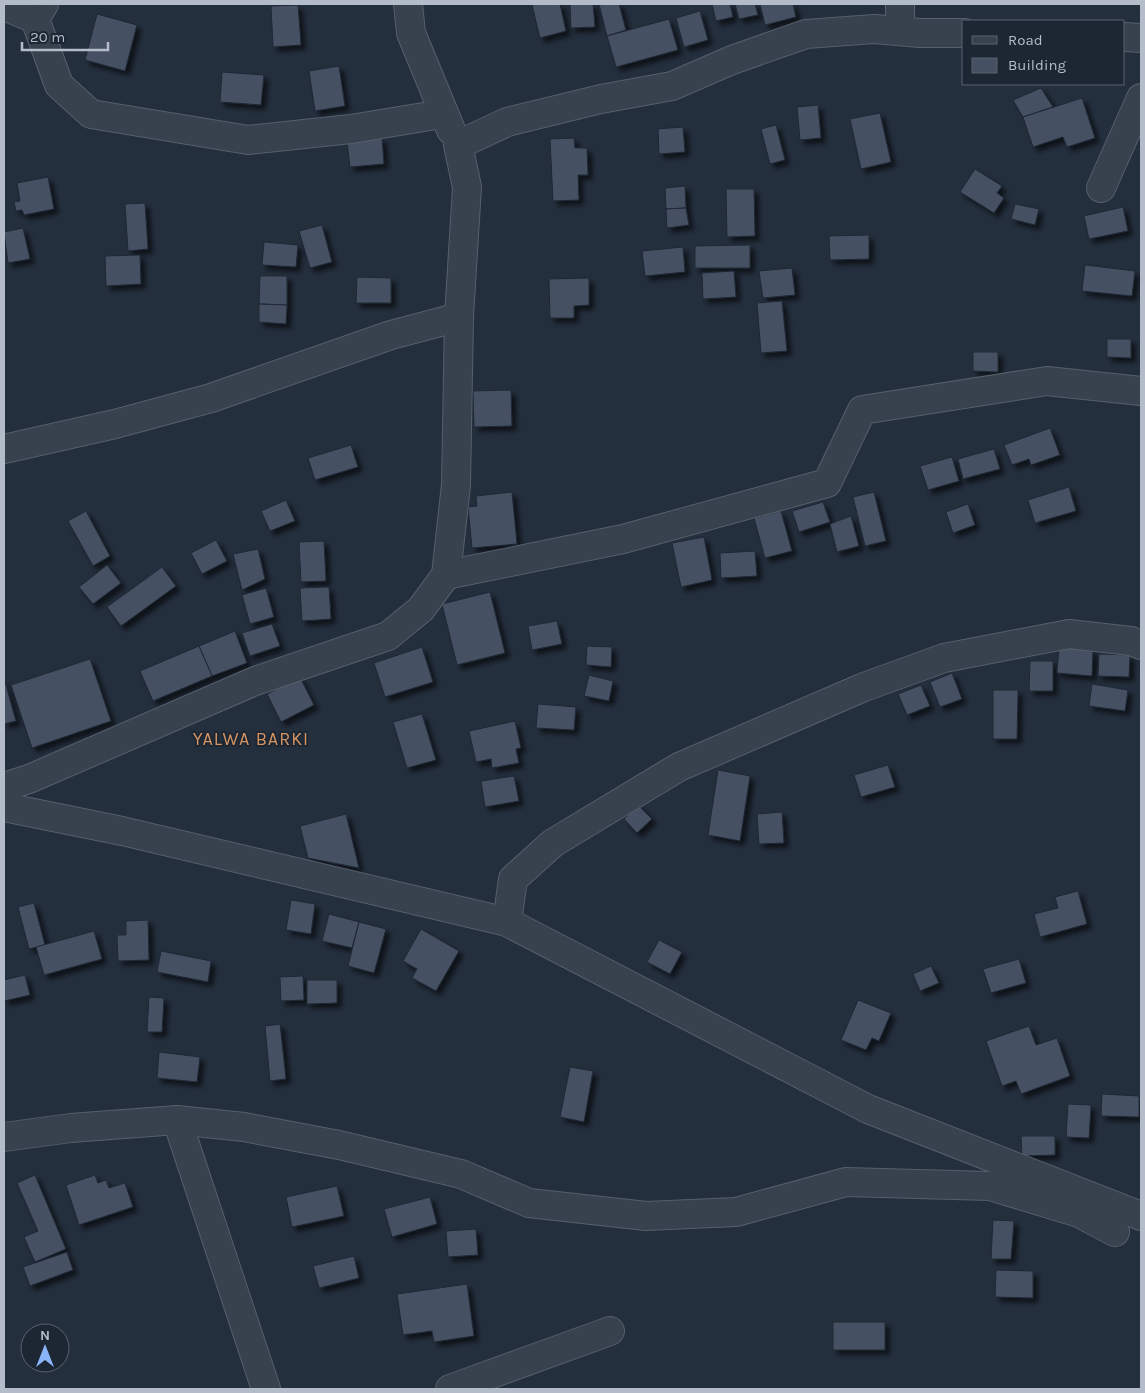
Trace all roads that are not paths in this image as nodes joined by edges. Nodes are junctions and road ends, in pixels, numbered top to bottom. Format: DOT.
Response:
graph roads {
  1 [pos="408,4"];
  2 [pos="900,4"];
  3 [pos="4,6"];
  4 [pos="40,11"];
  5 [pos="900,31"];
  6 [pos="962,33"];
  7 [pos="1125,38"];
  8 [pos="1141,38"];
  9 [pos="1141,98"];
  10 [pos="442,114"];
  11 [pos="458,145"];
  12 [pos="1101,188"];
  13 [pos="459,317"];
  14 [pos="1141,391"];
  15 [pos="4,449"];
  16 [pos="446,575"];
  17 [pos="1141,644"];
  18 [pos="4,787"];
  19 [pos="4,807"];
  20 [pos="508,922"];
  21 [pos="177,1120"];
  22 [pos="4,1137"];
  23 [pos="1141,1217"];
  24 [pos="1116,1232"];
  25 [pos="610,1331"];
  26 [pos="266,1389"];
  27 [pos="450,1389"];
  1 -- 10 [label="street"];
  2 -- 5 [label="street"];
  3 -- 4 [label="street"];
  4 -- 10 [label="street"];
  5 -- 6 [label="street"];
  5 -- 11 [label="street"];
  7 -- 8 [label="street"];
  9 -- 12 [label="street"];
  10 -- 11 [label="street"];
  11 -- 13 [label="street"];
  13 -- 15 [label="street"];
  13 -- 16 [label="street"];
  14 -- 16 [label="street"];
  16 -- 18 [label="street"];
  17 -- 20 [label="street"];
  19 -- 20 [label="street"];
  20 -- 23 [label="street"];
  21 -- 22 [label="street"];
  21 -- 24 [label="street"];
  21 -- 26 [label="street"];
  25 -- 27 [label="street"];
}
